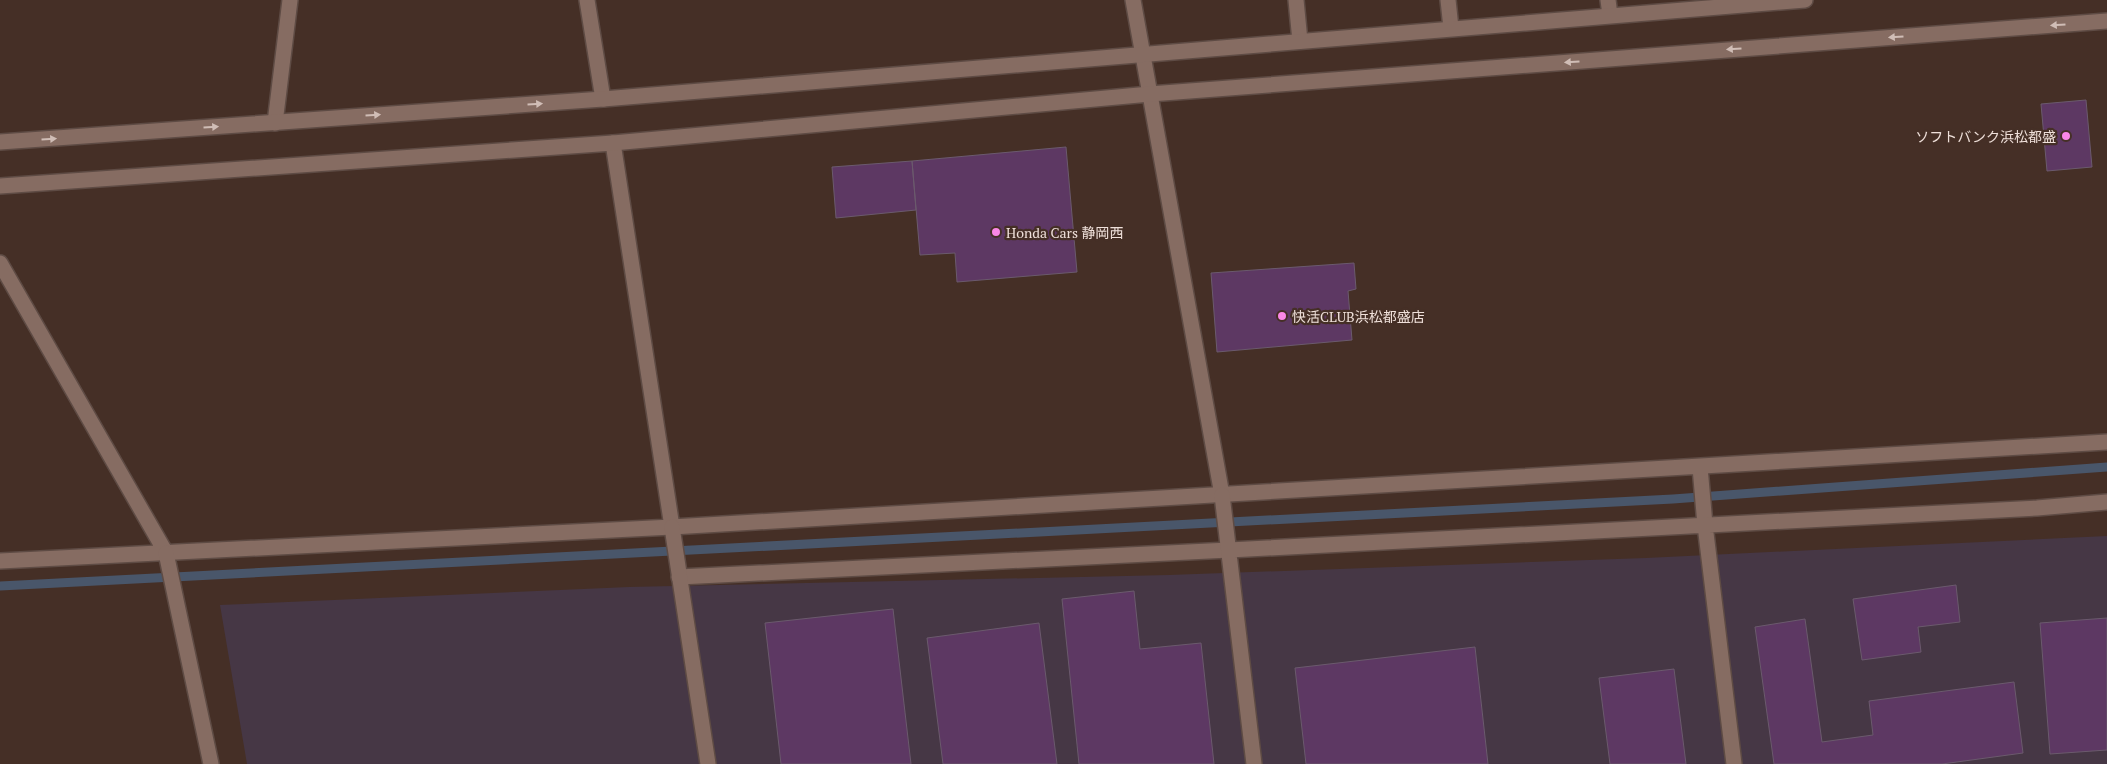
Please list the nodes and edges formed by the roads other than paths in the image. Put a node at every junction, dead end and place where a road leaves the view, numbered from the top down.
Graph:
1 (290, 0) edge
2 (587, 0) edge
3 (1133, 0) edge
4 (1296, 0) edge
5 (1448, 0) edge
6 (1608, 0) edge
7 (1805, 0) edge
8 (1767, 2) edge
9 (1610, 15) junction
10 (2107, 21) edge
11 (1451, 28) junction
12 (1300, 41) junction
13 (1143, 53) junction
14 (1150, 94) junction
15 (603, 99) junction
16 (275, 122) junction
17 (0, 142) edge
18 (613, 143) junction
19 (0, 186) edge
20 (0, 263) edge
21 (2107, 442) edge
22 (1700, 466) junction
23 (1222, 495) junction
24 (2107, 502) edge
25 (1704, 525) junction
26 (672, 527) junction
27 (1229, 550) junction
28 (166, 553) junction
29 (0, 560) edge
30 (679, 578) junction
31 (211, 764) edge
32 (708, 764) edge
33 (1254, 764) edge
34 (1734, 764) edge

1 - 16 street
2 - 15 street
3 - 13 street
4 - 12 street
5 - 11 street
6 - 9 street
7 - 8 street
8 - 9 street
9 - 11 street
10 -> 14 street
11 - 12 street
12 - 13 street
13 - 14 street
13 - 15 street
14 - 18 street
14 - 23 street
16 -> 15 street
17 -> 16 street
18 - 19 street
18 - 26 street
20 - 28 street
21 - 22 street
22 - 23 street
22 - 25 street
23 - 26 street
23 - 27 street
24 - 25 street
25 - 27 street
25 - 34 street
26 - 28 street
26 - 30 street
27 - 30 street
27 - 33 street
28 - 29 street
28 - 31 street
30 - 32 street

